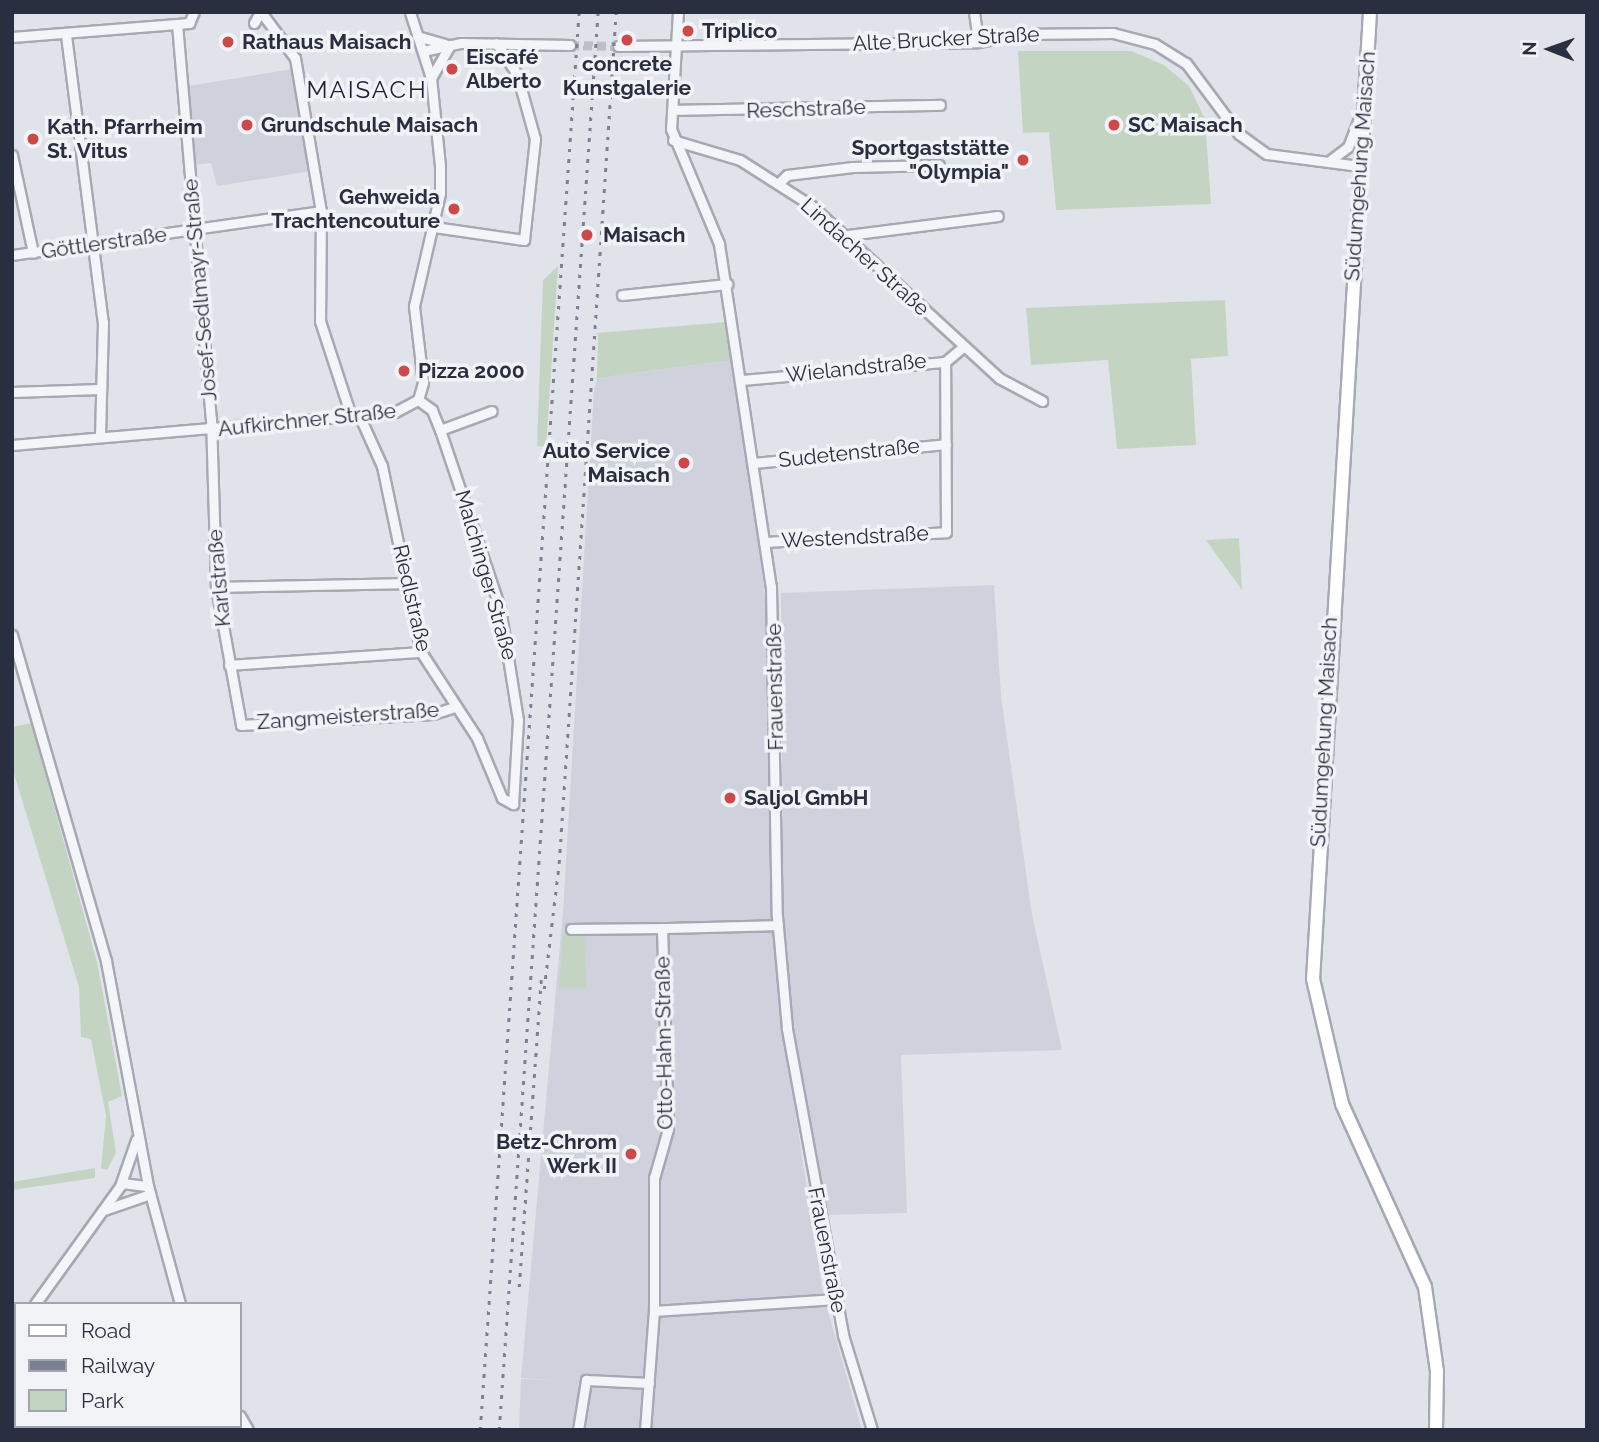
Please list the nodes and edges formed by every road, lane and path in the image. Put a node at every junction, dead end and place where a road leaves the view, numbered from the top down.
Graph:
1 (261, 12) edge
2 (410, 12) edge
3 (678, 12) edge
4 (974, 12) edge
5 (1370, 12) edge
6 (193, 16) edge
7 (254, 23) dead end
8 (177, 24) junction
9 (66, 35) junction
10 (417, 36) junction
11 (12, 37) edge
12 (978, 42) junction
13 (496, 43) junction
14 (450, 45) junction
15 (570, 45) tunnel mouth
16 (618, 46) tunnel mouth
17 (676, 47) junction
18 (424, 54) junction
19 (443, 54) junction
20 (430, 78) junction
21 (940, 105) dead end
22 (1364, 105) junction
23 (672, 110) junction
24 (673, 140) junction
25 (12, 155) edge
26 (1326, 163) junction
27 (939, 165) dead end
28 (1359, 166) junction
29 (779, 183) junction
30 (321, 211) junction
31 (999, 216) dead end
32 (434, 227) junction
33 (194, 231) junction
34 (848, 235) junction
35 (95, 245) junction
36 (33, 253) junction
37 (12, 255) edge
38 (727, 284) junction
39 (622, 295) dead end
40 (964, 346) junction
41 (945, 362) junction
42 (742, 380) junction
43 (100, 389) junction
44 (12, 392) edge
45 (418, 400) junction
46 (1042, 401) dead end
47 (492, 411) dead end
48 (355, 415) junction
49 (440, 430) junction
50 (210, 431) junction
51 (100, 437) junction
52 (946, 444) junction
53 (12, 445) edge
54 (753, 463) junction
55 (764, 542) junction
56 (408, 583) junction
57 (216, 587) junction
58 (12, 635) edge
59 (421, 652) junction
60 (229, 665) junction
61 (455, 707) junction
62 (241, 724) joint
63 (513, 804) joint
64 (778, 925) junction
65 (662, 928) junction
66 (571, 929) dead end
67 (137, 1131) junction
68 (122, 1183) junction
69 (149, 1190) junction
70 (103, 1211) junction
71 (836, 1299) junction
72 (36, 1302) edge
73 (179, 1302) edge
74 (654, 1311) junction
75 (649, 1383) junction
76 (578, 1430) edge
77 (645, 1430) edge
78 (873, 1430) edge
79 (1436, 1430) edge

1 - 7 street
1 - 30 street, Riedlstraße
2 - 10 street, Aufkirchner Straße
3 - 17 street, Frauenstraße
4 - 12 street
5 - 22 main road, Südumgehung Maisach
6 - 8 street
8 - 9 street
8 - 33 street, Josef-Sedlmayr-Straße
9 - 11 street
9 - 35 street
10 - 14 street
10 - 18 street, Aufkirchner Straße
12 - 17 street, Alte Brucker Straße
12 - 26 street, Alte Brucker Straße
13 - 14 street
13 - 15 street
13 - 32 street
14 - 18 street
14 - 19 street
16 - 17 street, Alte Brucker Straße
17 - 23 street, Frauenstraße
18 - 19 street
18 - 20 street, Aufkirchner Straße
19 - 20 street
20 - 32 street, Aufkirchner Straße
21 - 23 street, Reschstraße
22 - 26 street
22 - 28 main road, Südumgehung Maisach
23 - 24 street, Frauenstraße
24 - 29 street, Lindacher Straße
24 - 38 street, Frauenstraße
25 - 36 street
26 - 28 street, Alte Brucker Straße
27 - 29 street
28 - 79 main road, Südumgehung Maisach
29 - 34 street, Lindacher Straße
30 - 33 street, Göttlerstraße
30 - 48 street, Riedlstraße
31 - 34 street
32 - 45 street, Aufkirchner Straße
33 - 35 street, Göttlerstraße
33 - 50 street, Josef-Sedlmayr-Straße
34 - 40 street, Lindacher Straße
35 - 36 street, Göttlerstraße
35 - 43 street
36 - 37 street, Göttlerstraße
38 - 39 street
38 - 42 street, Frauenstraße
40 - 41 street, Wielandstraße
40 - 46 street, Lindacher Straße
41 - 42 street, Wielandstraße
41 - 52 street
42 - 54 street, Frauenstraße
43 - 44 street
43 - 51 street
45 - 48 street, Aufkirchner Straße
45 - 49 street, Malchinger Straße
47 - 49 street
48 - 50 street, Aufkirchner Straße
48 - 56 street, Riedlstraße
49 - 63 street, Malchinger Straße
50 - 51 street, Aufkirchner Straße
50 - 57 street, Karlstraße
51 - 53 street, Aufkirchner Straße
52 - 54 street, Sudetenstraße
52 - 55 street, Westendstraße
54 - 55 street, Frauenstraße
55 - 64 street, Frauenstraße
56 - 57 street
56 - 59 street, Riedlstraße
57 - 60 street, Karlstraße
58 - 67 street
59 - 60 street
59 - 61 street, Riedlstraße
60 - 62 street, Karlstraße
61 - 62 street, Zangmeisterstraße
61 - 63 street, Riedlstraße
64 - 65 street, Otto-Hahn-Straße
64 - 71 street, Frauenstraße
65 - 66 street, Otto-Hahn-Straße
65 - 74 street, Otto-Hahn-Straße
67 - 68 street
67 - 69 street
68 - 69 street
68 - 70 street
69 - 70 street
69 - 73 street
70 - 72 street
71 - 74 street
71 - 78 street, Frauenstraße
74 - 75 street, Otto-Hahn-Straße
75 - 76 street
75 - 77 street, Otto-Hahn-Straße

